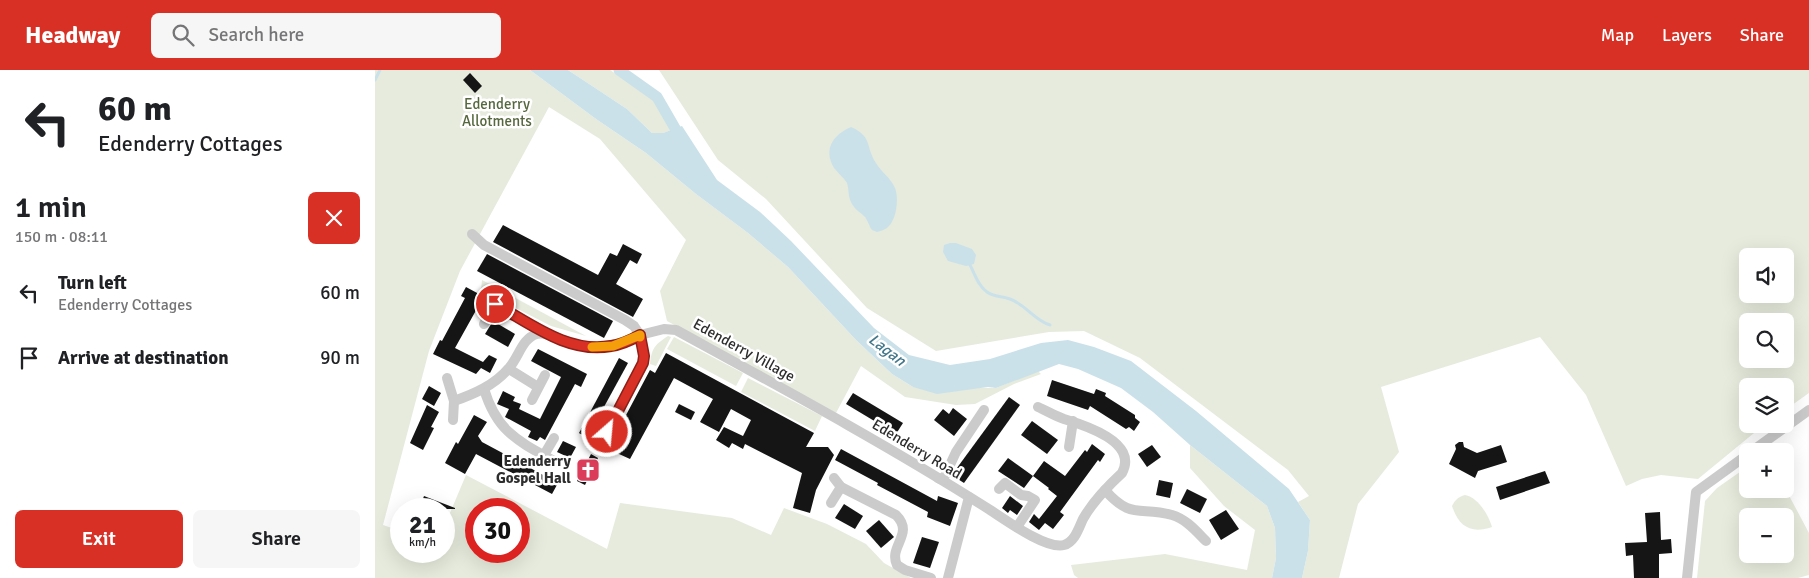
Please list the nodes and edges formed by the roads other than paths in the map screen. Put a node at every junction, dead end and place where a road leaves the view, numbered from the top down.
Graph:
1 (471, 234) dead end
2 (484, 324) dead end
3 (544, 333) junction
4 (640, 335) junction
5 (509, 369) junction
6 (545, 374) dead end
7 (447, 378) dead end
8 (538, 387) junction
9 (483, 389) junction
10 (532, 400) dead end
11 (454, 401) junction
12 (1039, 407) dead end
13 (984, 410) dead end
14 (1809, 410) edge
15 (829, 414) joint
16 (453, 420) dead end
17 (1073, 421) junction
18 (554, 438) dead end
19 (1763, 443) edge
20 (1069, 446) dead end
21 (599, 448) dead end
22 (544, 455) junction
23 (1739, 461) edge
24 (556, 462) dead end
25 (938, 478) junction
26 (999, 489) dead end
27 (1105, 490) junction
28 (969, 497) junction
29 (831, 503) dead end
30 (1017, 527) junction
31 (1206, 540) dead end
32 (931, 578) edge
33 (948, 578) edge
34 (1687, 578) edge

1 - 4 street
2 - 3 street, Edenderry Village
3 - 4 street, Edenderry Village
3 - 5 street
4 - 15 street, Edenderry Village
4 - 21 street
5 - 8 street
5 - 9 street
6 - 8 street
7 - 11 street
8 - 10 street
9 - 11 street
9 - 22 street
11 - 16 street
12 - 17 street
13 - 25 street
14 - 19 street
15 - 25 street, Edenderry Road
17 - 20 street
17 - 27 street
18 - 22 street
22 - 24 street
23 - 34 street
25 - 28 street, Edenderry Road
26 - 30 street
27 - 30 street
27 - 31 street
28 - 30 street
28 - 33 street, Edenderry Road
29 - 32 street

